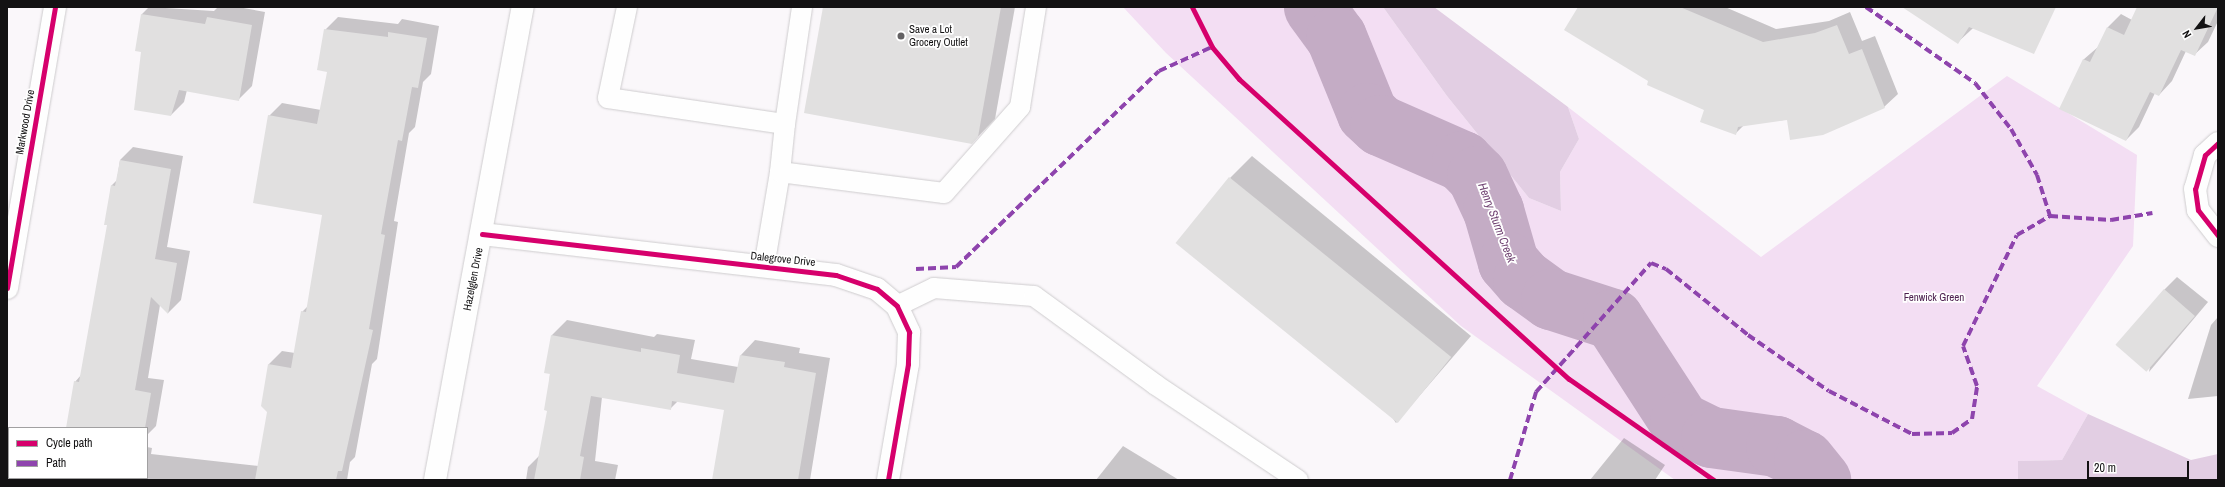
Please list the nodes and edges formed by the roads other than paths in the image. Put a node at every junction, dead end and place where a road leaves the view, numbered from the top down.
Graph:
1 (55, 7) edge
2 (523, 7) edge
3 (627, 7) edge
4 (802, 7) edge
5 (1036, 7) edge
6 (785, 124) junction
7 (2218, 143) edge
8 (780, 172) junction
9 (482, 234) junction
10 (2218, 236) edge
11 (764, 267) junction
12 (7, 288) edge
13 (897, 306) junction
14 (435, 480) edge
15 (888, 480) edge
16 (1298, 480) edge

1 - 12 street, Markwood Drive
2 - 9 street, Hazelglen Drive
3 - 6 lane
4 - 6 lane
5 - 8 lane
6 - 8 lane
7 - 10 street
8 - 11 lane
9 - 11 street, Dalegrove Drive
9 - 14 street, Hazelglen Drive
11 - 13 street, Dalegrove Drive
13 - 15 street, Dalegrove Drive
13 - 16 lane

